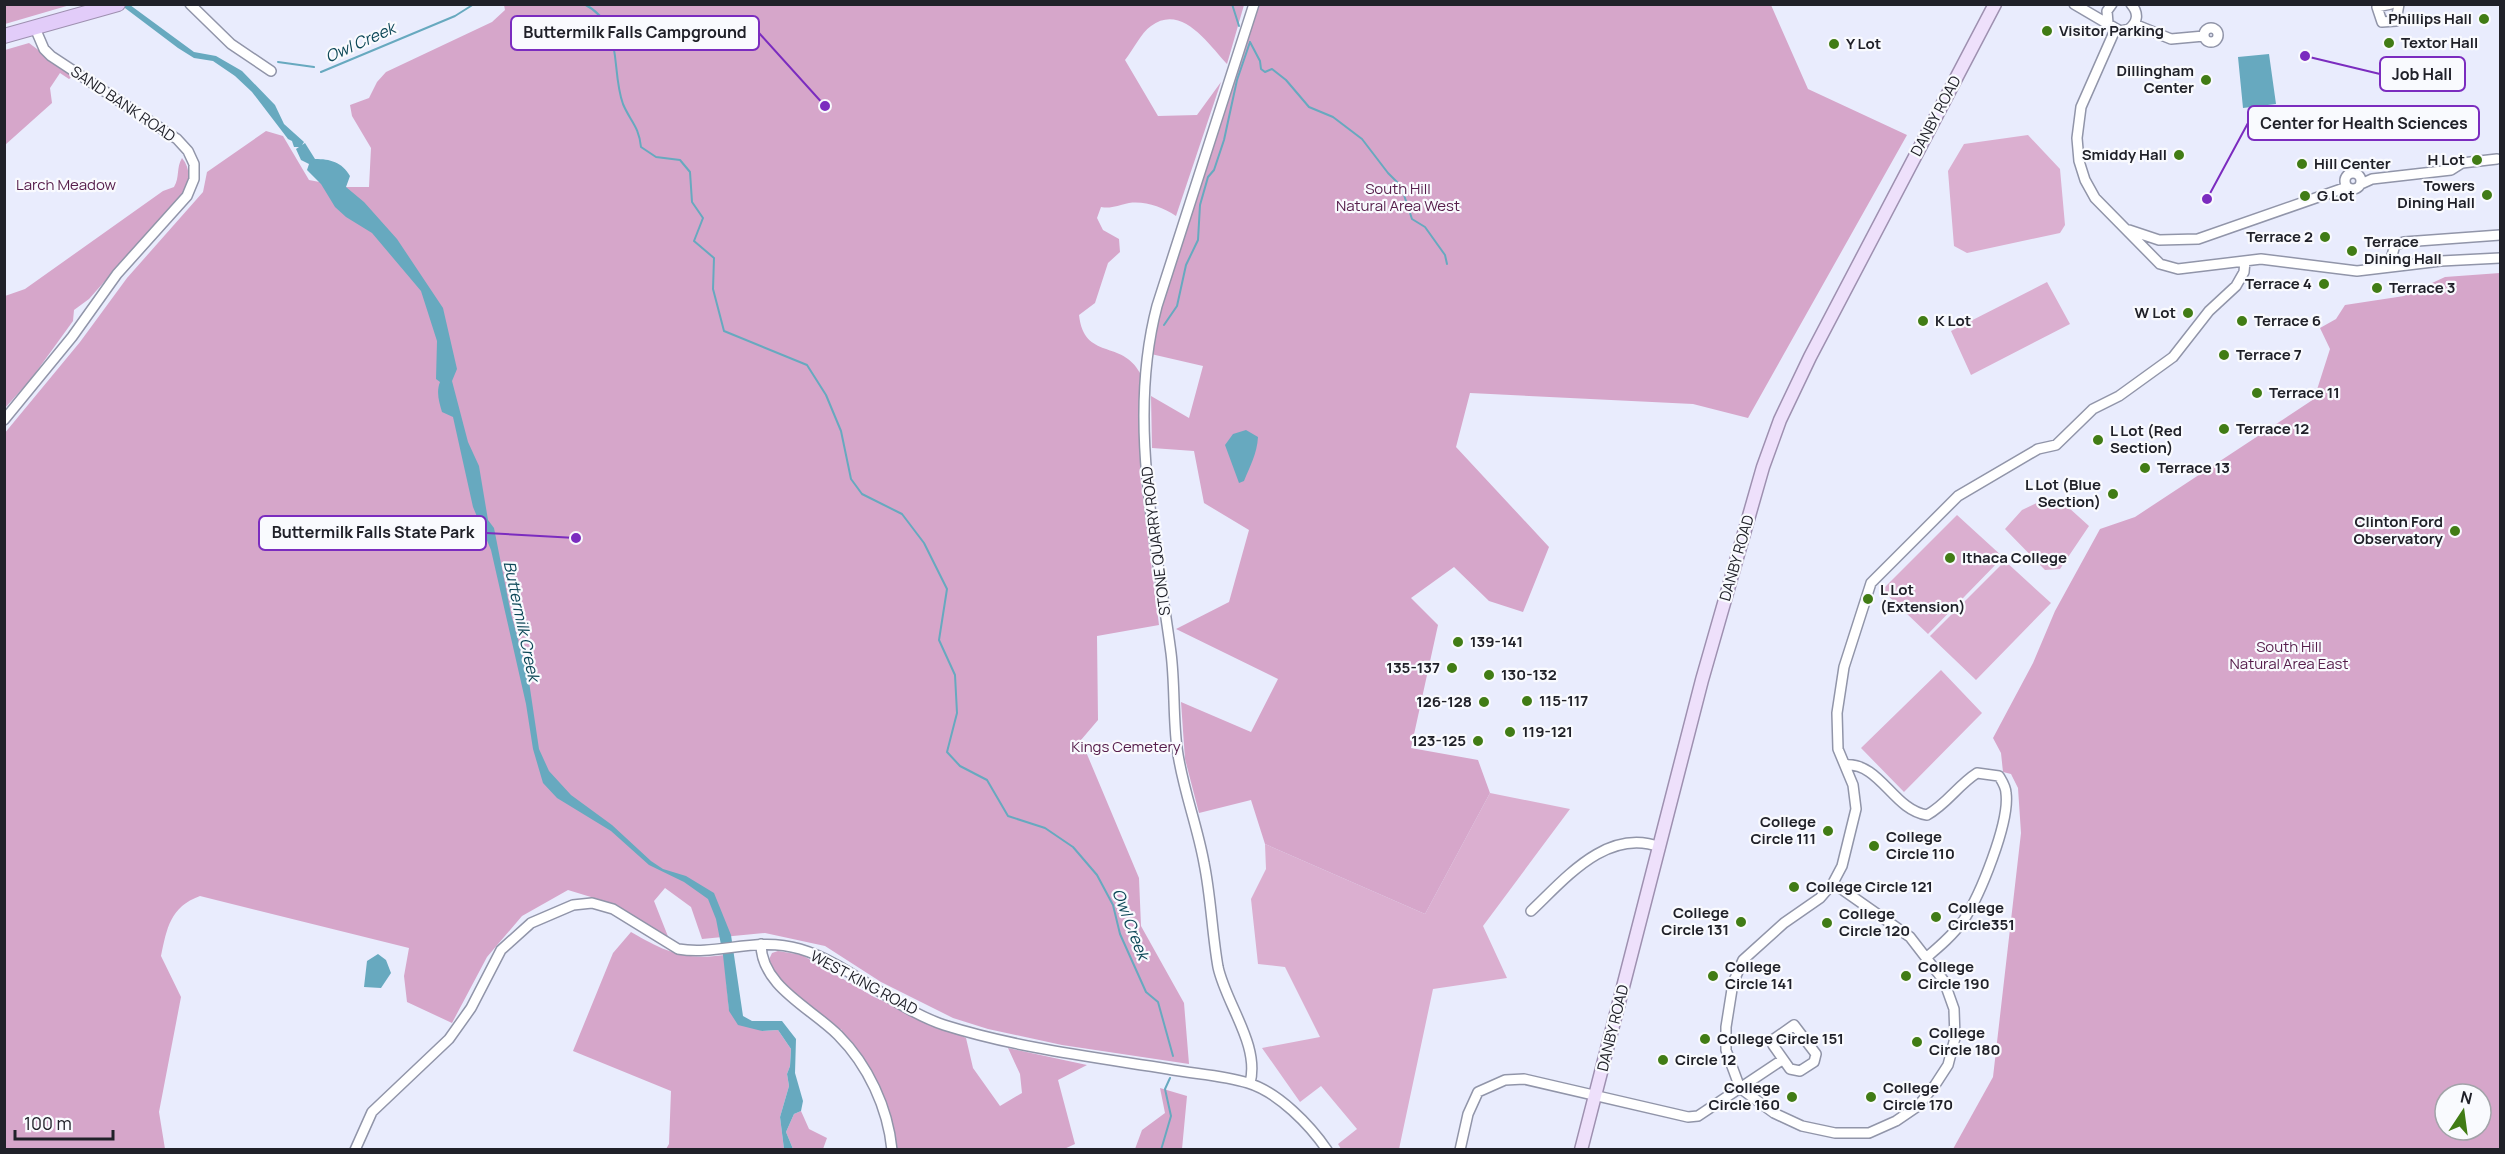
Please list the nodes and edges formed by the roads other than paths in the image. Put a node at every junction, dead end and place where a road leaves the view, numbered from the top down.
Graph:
1 (190, 4) edge
2 (1254, 4) edge
3 (1995, 4) edge
4 (2074, 4) edge
5 (2112, 4) edge
6 (2391, 4) edge
7 (2399, 4) edge
8 (113, 6) edge
9 (2134, 6) edge
10 (2134, 24) junction
11 (2112, 27) junction
12 (35, 28) junction
13 (4, 36) edge
14 (2204, 36) dead end
15 (271, 71) dead end
16 (2498, 159) dead end
17 (2361, 184) junction
18 (2347, 187) junction
19 (2129, 230) junction
20 (2500, 235) edge
21 (2500, 258) edge
22 (2245, 261) junction
23 (2389, 266) junction
24 (4, 420) edge
25 (1845, 765) junction
26 (1660, 847) junction
27 (1833, 883) junction
28 (1531, 911) dead end
29 (761, 944) junction
30 (1927, 957) junction
31 (1782, 1060) junction
32 (1250, 1083) junction
33 (1740, 1088) junction
34 (1596, 1095) junction
35 (355, 1149) edge
36 (892, 1149) edge
37 (1327, 1149) edge
38 (1460, 1149) edge
39 (1581, 1149) edge

1 - 15 street
2 - 32 street, STONE QUARRY ROAD
3 - 26 main road, DANBY ROAD
4 - 11 street
5 - 11 street
6 - 7 street
8 - 12 highway
9 - 10 street
10 - 11 street
10 - 14 street
11 - 19 street
12 - 13 highway
12 - 24 street, SAND BANK ROAD
16 - 17 street
17 - 18 street
17 - 18 street
18 - 19 street
19 - 22 street
20 - 23 street
21 - 23 street
22 - 23 street
22 - 25 street
25 - 27 street
25 - 30 street
26 - 28 street
26 - 34 main road, DANBY ROAD
27 - 30 street
27 - 33 street
29 - 32 street, WEST KING ROAD
29 - 35 street, WEST KING ROAD
29 - 36 street
30 - 33 street
31 - 31 street
31 - 33 street
32 - 37 street, WEST KING ROAD
33 - 34 street
34 - 38 street
34 - 39 main road, DANBY ROAD

